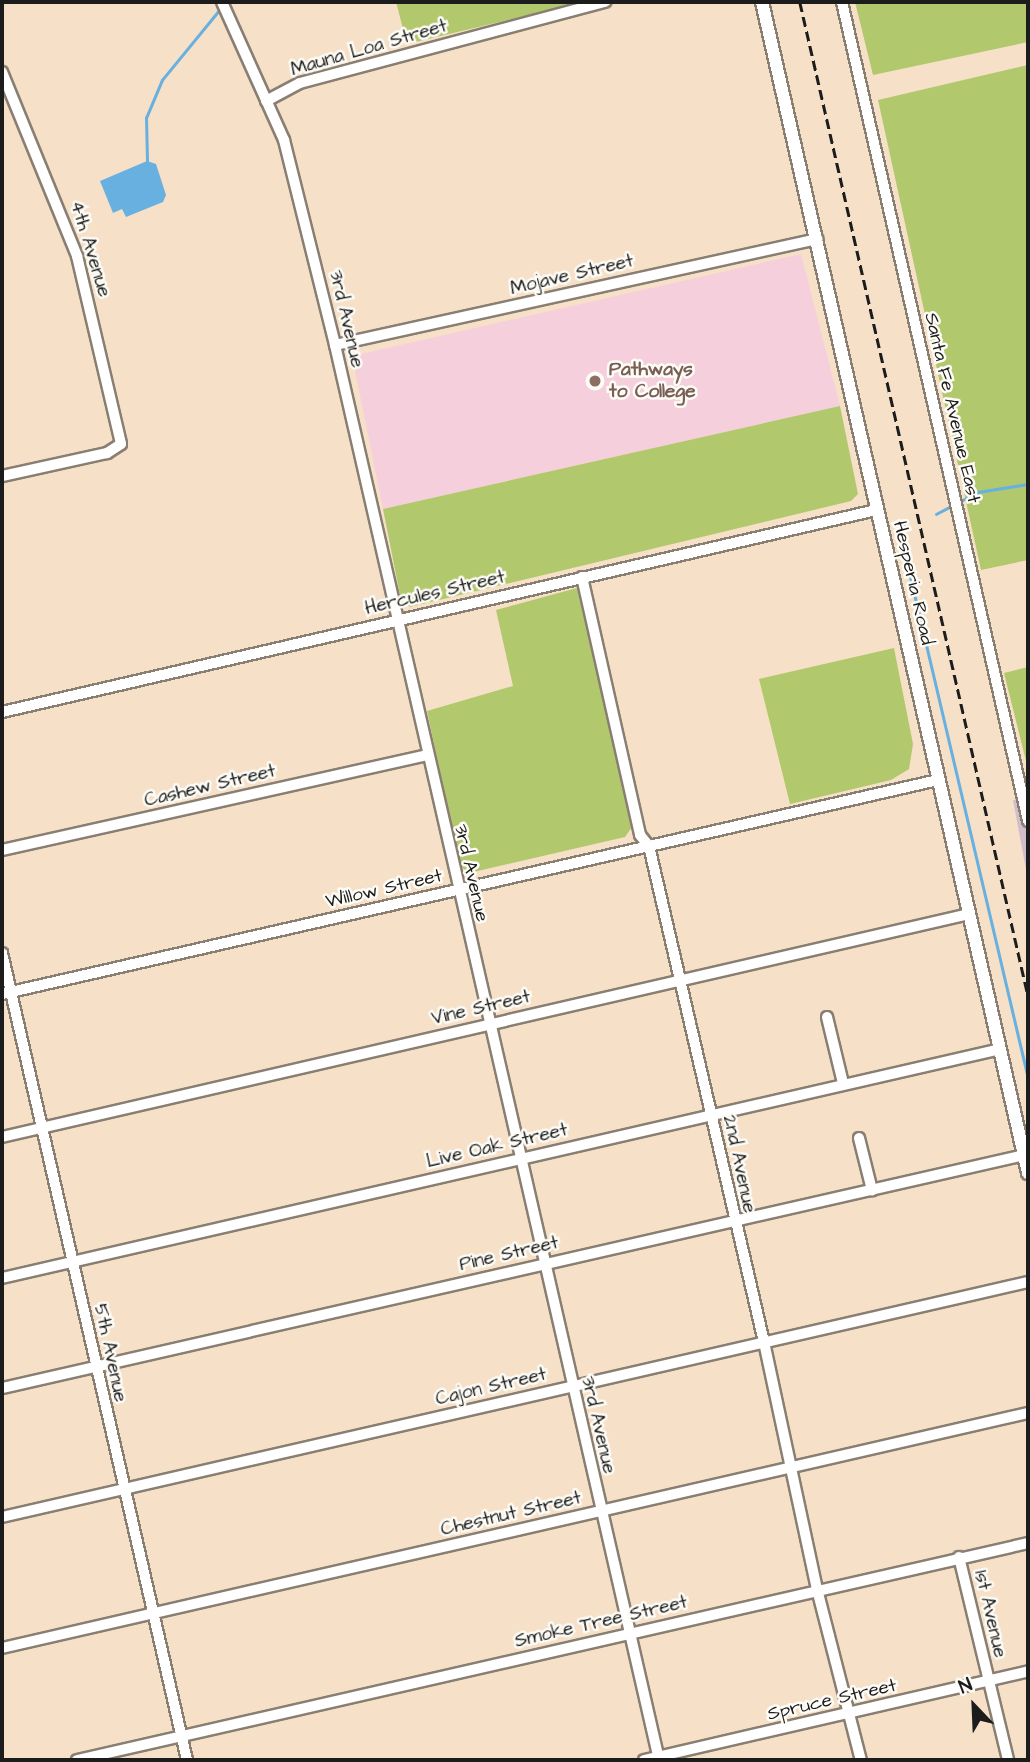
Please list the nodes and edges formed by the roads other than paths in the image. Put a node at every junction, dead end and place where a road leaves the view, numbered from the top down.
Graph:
1 (222, 2) edge
2 (605, 2) edge
3 (762, 2) edge
4 (842, 2) edge
5 (2, 72) edge
6 (266, 100) junction
7 (817, 239) junction
8 (335, 345) junction
9 (2, 476) edge
10 (876, 510) junction
11 (582, 577) junction
12 (395, 620) junction
13 (2, 712) edge
14 (426, 755) junction
15 (938, 780) junction
16 (1028, 821) edge
17 (649, 846) junction
18 (2, 850) edge
19 (457, 890) junction
20 (969, 915) junction
21 (2, 953) edge
22 (680, 981) junction
23 (6, 993) edge
24 (827, 1017) dead end
25 (488, 1025) junction
26 (1000, 1049) junction
27 (842, 1083) junction
28 (710, 1114) junction
29 (41, 1128) junction
30 (2, 1137) edge
31 (859, 1138) dead end
32 (1024, 1155) junction
33 (519, 1159) junction
34 (1028, 1173) edge
35 (872, 1190) junction
36 (734, 1221) junction
37 (73, 1261) junction
38 (544, 1264) junction
39 (2, 1278) edge
40 (1028, 1282) edge
41 (764, 1342) junction
42 (95, 1367) junction
43 (571, 1387) junction
44 (2, 1388) edge
45 (1028, 1413) edge
46 (791, 1467) junction
47 (122, 1490) junction
48 (600, 1511) junction
49 (2, 1517) edge
50 (1028, 1543) edge
51 (959, 1557) junction
52 (818, 1593) junction
53 (153, 1613) junction
54 (630, 1633) junction
55 (2, 1648) edge
56 (1028, 1671) edge
57 (988, 1681) junction
58 (851, 1714) junction
59 (181, 1736) junction
60 (659, 1759) edge
61 (77, 1760) edge
62 (187, 1760) edge
63 (644, 1760) edge
64 (861, 1760) edge
65 (1008, 1760) edge

1 - 6 street, 3rd Avenue
2 - 6 street, Mauna Loa Street
3 - 7 main road, Hesperia Road
4 - 16 street, Santa Fe Avenue East
5 - 9 street, 4th Avenue
6 - 8 street, 3rd Avenue
7 - 8 street, Mojave Street
7 - 10 main road, Hesperia Road
8 - 12 street, 3rd Avenue
10 - 11 street, Hercules Street
10 - 15 main road, Hesperia Road
11 - 12 street, Hercules Street
11 - 17 street, 2nd Avenue
12 - 13 street, Hercules Street
12 - 14 street, 3rd Avenue
14 - 18 street, Cashew Street
14 - 19 street, 3rd Avenue
15 - 17 street, Willow Street
15 - 20 main road, Hesperia Road
17 - 19 street, Willow Street
17 - 22 street, 2nd Avenue
19 - 23 street, Willow Street
19 - 25 street, 3rd Avenue
20 - 22 street, Vine Street
20 - 26 main road, Hesperia Road
21 - 23 street, 5th Avenue
22 - 25 street, Vine Street
22 - 28 street, 2nd Avenue
23 - 29 street, 5th Avenue
24 - 27 street
25 - 29 street, Vine Street
25 - 33 street, 3rd Avenue
26 - 27 street, Live Oak Street
26 - 32 main road, Hesperia Road
27 - 28 street, Live Oak Street
28 - 33 street, Live Oak Street
28 - 36 street, 2nd Avenue
29 - 30 street, Vine Street
29 - 37 street, 5th Avenue
31 - 35 street
32 - 34 main road, Hesperia Road
32 - 35 street, Pine Street
33 - 37 street, Live Oak Street
33 - 38 street, 3rd Avenue
35 - 36 street, Pine Street
36 - 38 street, Pine Street
36 - 41 street, 2nd Avenue
37 - 39 street, Live Oak Street
37 - 42 street, 5th Avenue
38 - 42 street, Pine Street
38 - 43 street, 3rd Avenue
40 - 41 street, Cajon Street
41 - 43 street, Cajon Street
41 - 46 street, 2nd Avenue
42 - 44 street, Pine Street
42 - 47 street, 5th Avenue
43 - 47 street, Cajon Street
43 - 48 street, 3rd Avenue
45 - 46 street, Chestnut Street
46 - 48 street, Chestnut Street
46 - 52 street, 2nd Avenue
47 - 49 street, Cajon Street
47 - 53 street, 5th Avenue
48 - 53 street, Chestnut Street
48 - 54 street, 3rd Avenue
50 - 51 street, Smoke Tree Street
51 - 52 street, Smoke Tree Street
51 - 57 street, 1st Avenue
52 - 54 street, Smoke Tree Street
52 - 58 street, 2nd Avenue
53 - 55 street, Chestnut Street
53 - 59 street, 5th Avenue
54 - 59 street, Smoke Tree Street
54 - 60 street, 3rd Avenue
56 - 57 street, Spruce Street
57 - 58 street, Spruce Street
57 - 65 street, 1st Avenue
58 - 60 street, Spruce Street
58 - 64 street, 2nd Avenue
59 - 61 street, Smoke Tree Street
59 - 62 street, 5th Avenue
60 - 63 street, Spruce Street

